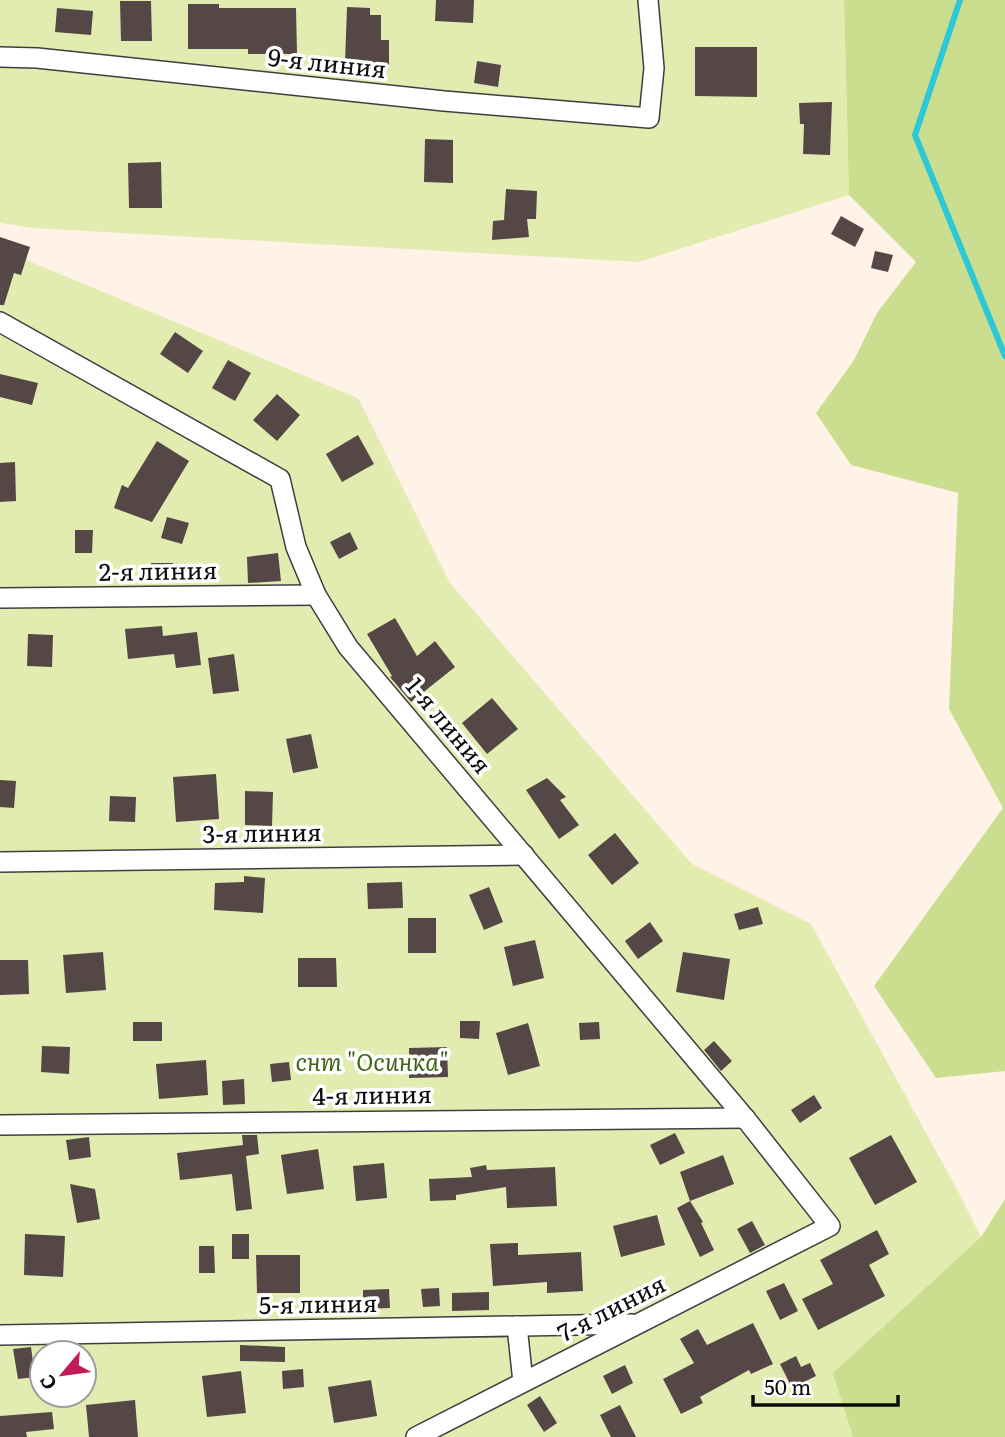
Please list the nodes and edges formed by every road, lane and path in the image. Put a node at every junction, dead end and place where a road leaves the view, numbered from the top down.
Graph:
1 (648, 0) edge
2 (0, 57) edge
3 (0, 322) edge
4 (316, 595) junction
5 (0, 598) edge
6 (524, 855) junction
7 (0, 862) edge
8 (745, 1118) junction
9 (0, 1125) edge
10 (830, 1226) joint
11 (637, 1324) junction
12 (517, 1326) junction
13 (0, 1335) edge
14 (523, 1382) junction
15 (416, 1437) edge

1 - 2 street, 9-я линия
3 - 4 street, 1-я линия
4 - 5 street, 2-я линия
4 - 6 street, 1-я линия
6 - 7 street, 3-я линия
6 - 8 street, 1-я линия
8 - 9 street, 4-я линия
8 - 10 street, 1-я линия
10 - 11 street, 7-я линия
11 - 12 street, 5-я линия
11 - 14 street, 7-я линия
12 - 13 street, 5-я линия
12 - 14 street
14 - 15 street, 7-я линия

